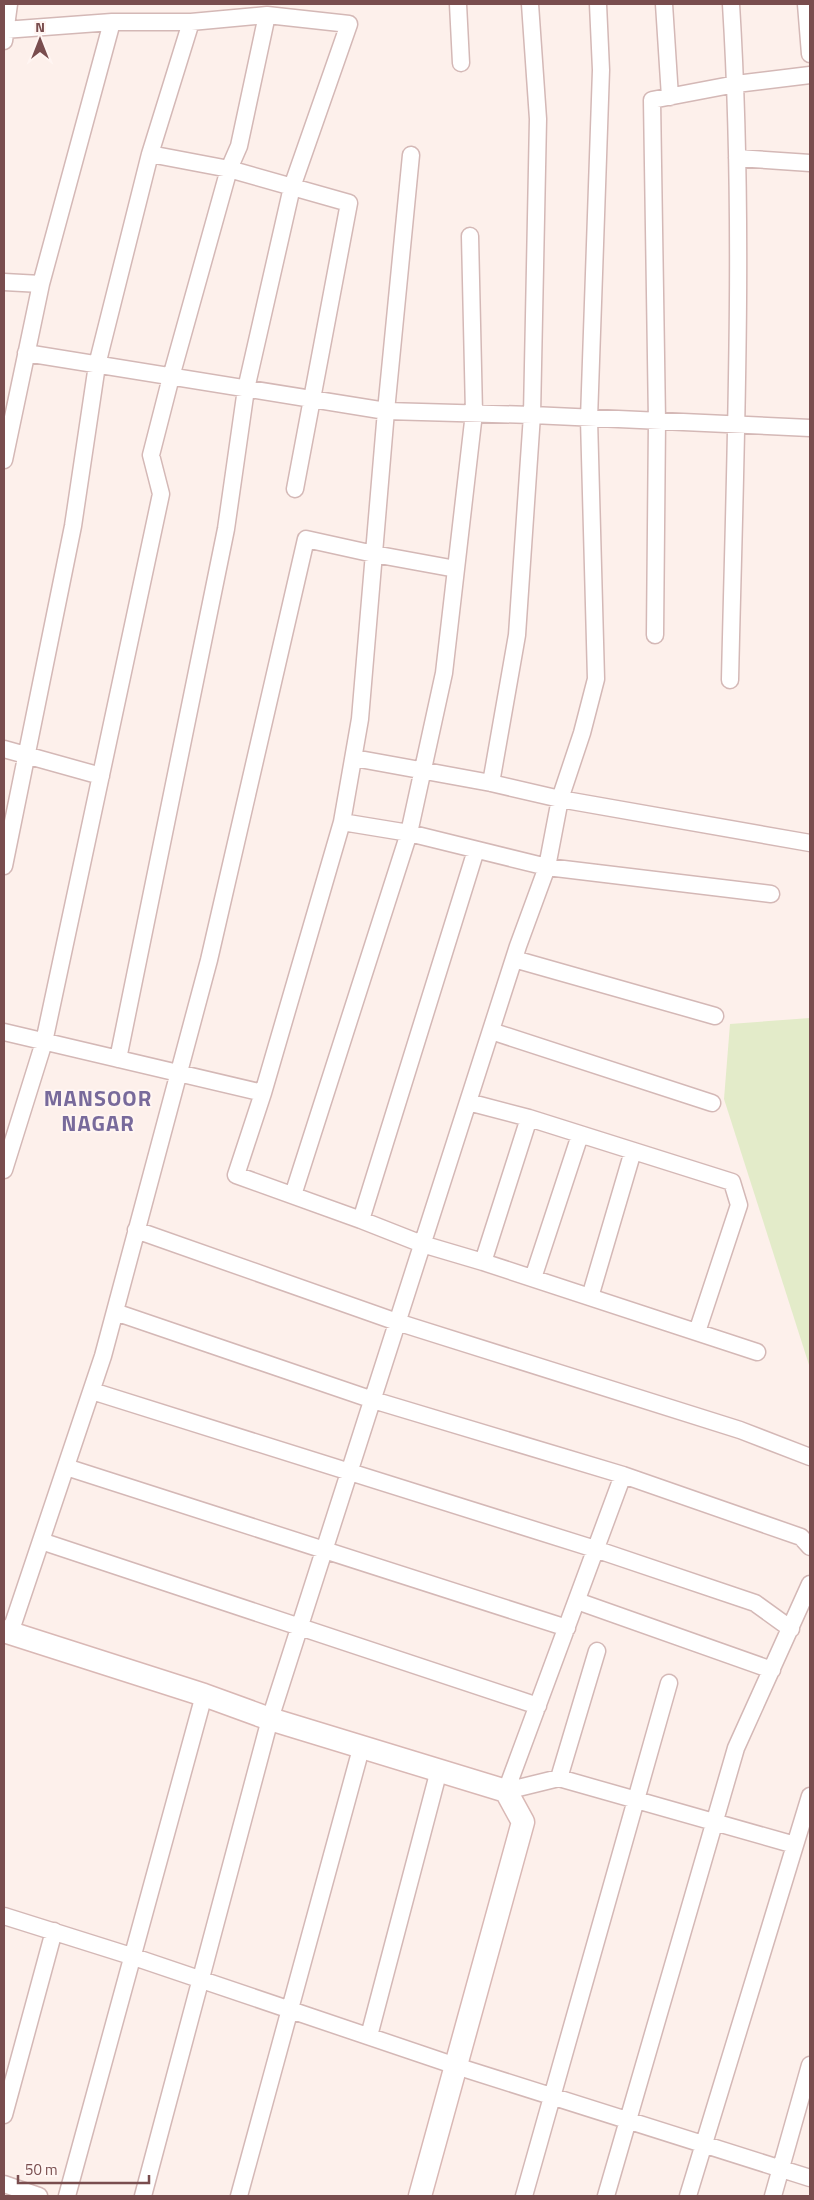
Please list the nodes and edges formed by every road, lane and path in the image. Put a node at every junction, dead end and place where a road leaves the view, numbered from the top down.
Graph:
1 (9, 4) edge
2 (458, 4) edge
3 (530, 4) edge
4 (598, 4) edge
5 (664, 4) edge
6 (731, 4) edge
7 (806, 4) edge
8 (267, 15) junction
9 (112, 22) junction
10 (191, 22) junction
11 (4, 34) edge
12 (810, 54) edge
13 (461, 63) dead end
14 (810, 75) edge
15 (736, 84) junction
16 (670, 97) junction
17 (150, 154) junction
18 (411, 155) dead end
19 (737, 158) junction
20 (810, 163) edge
21 (229, 169) junction
22 (292, 187) junction
23 (470, 236) dead end
24 (4, 282) edge
25 (41, 284) junction
26 (26, 353) junction
27 (97, 364) junction
28 (171, 377) junction
29 (246, 389) junction
30 (312, 399) junction
31 (386, 411) junction
32 (474, 414) junction
33 (532, 415) junction
34 (589, 419) junction
35 (657, 421) junction
36 (736, 423) junction
37 (810, 428) edge
38 (4, 460) edge
39 (295, 489) dead end
40 (374, 554) junction
41 (456, 569) junction
42 (655, 635) dead end
43 (730, 680) dead end
44 (4, 749) edge
45 (26, 756) junction
46 (354, 758) junction
47 (423, 771) junction
48 (101, 776) junction
49 (491, 783) junction
50 (560, 799) junction
51 (342, 822) junction
52 (409, 833) junction
53 (810, 843) edge
54 (476, 850) junction
55 (4, 866) edge
56 (547, 867) junction
57 (771, 894) dead end
58 (514, 959) junction
59 (715, 1016) dead end
60 (491, 1031) junction
61 (4, 1032) edge
62 (44, 1042) junction
63 (118, 1059) junction
64 (178, 1073) junction
65 (263, 1092) junction
66 (468, 1102) junction
67 (712, 1103) dead end
68 (528, 1118) junction
69 (580, 1134) junction
70 (634, 1151) junction
71 (4, 1170) edge
72 (293, 1195) junction
73 (361, 1220) junction
74 (136, 1230) junction
75 (422, 1244) junction
76 (483, 1262) junction
77 (533, 1278) junction
78 (590, 1297) junction
79 (115, 1312) junction
80 (397, 1322) junction
81 (697, 1332) junction
82 (757, 1352) dead end
83 (92, 1391) junction
84 (373, 1400) junction
85 (810, 1457) edge
86 (66, 1467) junction
87 (350, 1472) junction
88 (623, 1475) junction
89 (41, 1541) junction
90 (810, 1547) edge
91 (596, 1549) junction
92 (324, 1550) junction
93 (810, 1584) edge
94 (577, 1600) junction
95 (300, 1627) junction
96 (566, 1628) junction
97 (791, 1629) junction
98 (7, 1632) edge
99 (597, 1651) dead end
100 (772, 1670) junction
101 (669, 1683) dead end
102 (204, 1695) junction
103 (538, 1706) junction
104 (270, 1719) junction
105 (362, 1745) junction
106 (439, 1770) junction
107 (559, 1778) junction
108 (506, 1791) junction
109 (810, 1796) edge
110 (636, 1800) junction
111 (714, 1823) junction
112 (795, 1845) junction
113 (4, 1916) edge
114 (54, 1931) junction
115 (131, 1956) junction
116 (201, 1980) junction
117 (290, 2009) junction
118 (369, 2036) junction
119 (810, 2065) edge
120 (456, 2066) junction
121 (552, 2096) junction
122 (4, 2115) edge
123 (627, 2120) junction
124 (703, 2144) junction
125 (780, 2168) junction
126 (810, 2178) edge
127 (4, 2184) edge
128 (39, 2196) edge
129 (67, 2196) edge
130 (143, 2196) edge
131 (239, 2196) edge
132 (420, 2196) edge
133 (524, 2196) edge
134 (606, 2196) edge
135 (688, 2196) edge
136 (773, 2196) edge

1 - 11 street
2 - 13 street
3 - 33 street
4 - 34 street
5 - 16 street
6 - 15 street
7 - 12 street
8 - 10 street
8 - 21 street
8 - 22 street
9 - 10 street
9 - 11 street
9 - 25 street
10 - 17 street
14 - 15 street
15 - 16 street
15 - 19 street
16 - 35 street
17 - 21 street
17 - 27 street
18 - 31 street
19 - 20 street
19 - 36 street
21 - 22 street
21 - 28 street
22 - 29 street
22 - 30 street
23 - 32 street
24 - 25 street
25 - 26 street
26 - 27 street
26 - 38 street
27 - 28 street
27 - 45 street
28 - 29 street
28 - 48 street
29 - 30 street
29 - 63 street
30 - 31 street
30 - 39 street
31 - 32 street
31 - 40 street
32 - 33 street
32 - 41 street
33 - 34 street
33 - 49 street
34 - 35 street
34 - 50 street
35 - 36 street
35 - 42 street
36 - 37 street
36 - 43 street
40 - 41 street
40 - 46 street
40 - 64 street
41 - 47 street
44 - 45 street
45 - 48 street
45 - 55 street
46 - 47 street
46 - 51 street
47 - 49 street
47 - 52 street
48 - 62 street
49 - 50 street
50 - 53 street
50 - 56 street
51 - 52 street
51 - 65 street
52 - 54 street
52 - 72 street
54 - 56 street
54 - 73 street
56 - 57 street
56 - 58 street
58 - 59 street
58 - 60 street
60 - 66 street
60 - 67 street
61 - 62 street
62 - 63 street
62 - 71 street
63 - 64 street
64 - 65 street
64 - 74 street
65 - 72 street
66 - 68 street
66 - 75 street
68 - 69 street
68 - 76 street
69 - 70 street
69 - 77 street
70 - 78 street
70 - 81 street
72 - 73 street
73 - 75 street
74 - 79 street
74 - 80 street
75 - 76 street
75 - 80 street
76 - 77 street
77 - 78 street
78 - 81 street
79 - 83 street
79 - 84 street
80 - 84 street
80 - 85 street
81 - 82 street
83 - 86 street
83 - 87 street
84 - 87 street
84 - 88 street
86 - 89 street
86 - 92 street
87 - 91 street
87 - 92 street
88 - 90 street
88 - 91 street
89 - 95 street
89 - 98 street
91 - 94 street
91 - 97 street
92 - 95 street
92 - 96 street
93 - 97 street
94 - 96 street
94 - 100 street
95 - 103 street
95 - 104 street
96 - 103 street
97 - 100 street
98 - 102 street
99 - 107 street
100 - 111 street
101 - 110 street
102 - 104 street
102 - 115 street
103 - 108 street
104 - 105 street
104 - 116 street
105 - 106 street
105 - 117 street
106 - 108 street
106 - 118 street
107 - 108 street
107 - 110 street
108 - 120 street
109 - 112 street
110 - 111 street
110 - 121 street
111 - 112 street
111 - 123 street
112 - 124 street
113 - 114 street
114 - 115 street
114 - 122 street
115 - 116 street
115 - 129 street
116 - 117 street
116 - 130 street
117 - 118 street
117 - 131 street
118 - 120 street
119 - 125 street
120 - 121 street
120 - 132 street
121 - 123 street
121 - 133 street
123 - 124 street
123 - 134 street
124 - 125 street
124 - 135 street
125 - 126 street
125 - 136 street
127 - 128 street

